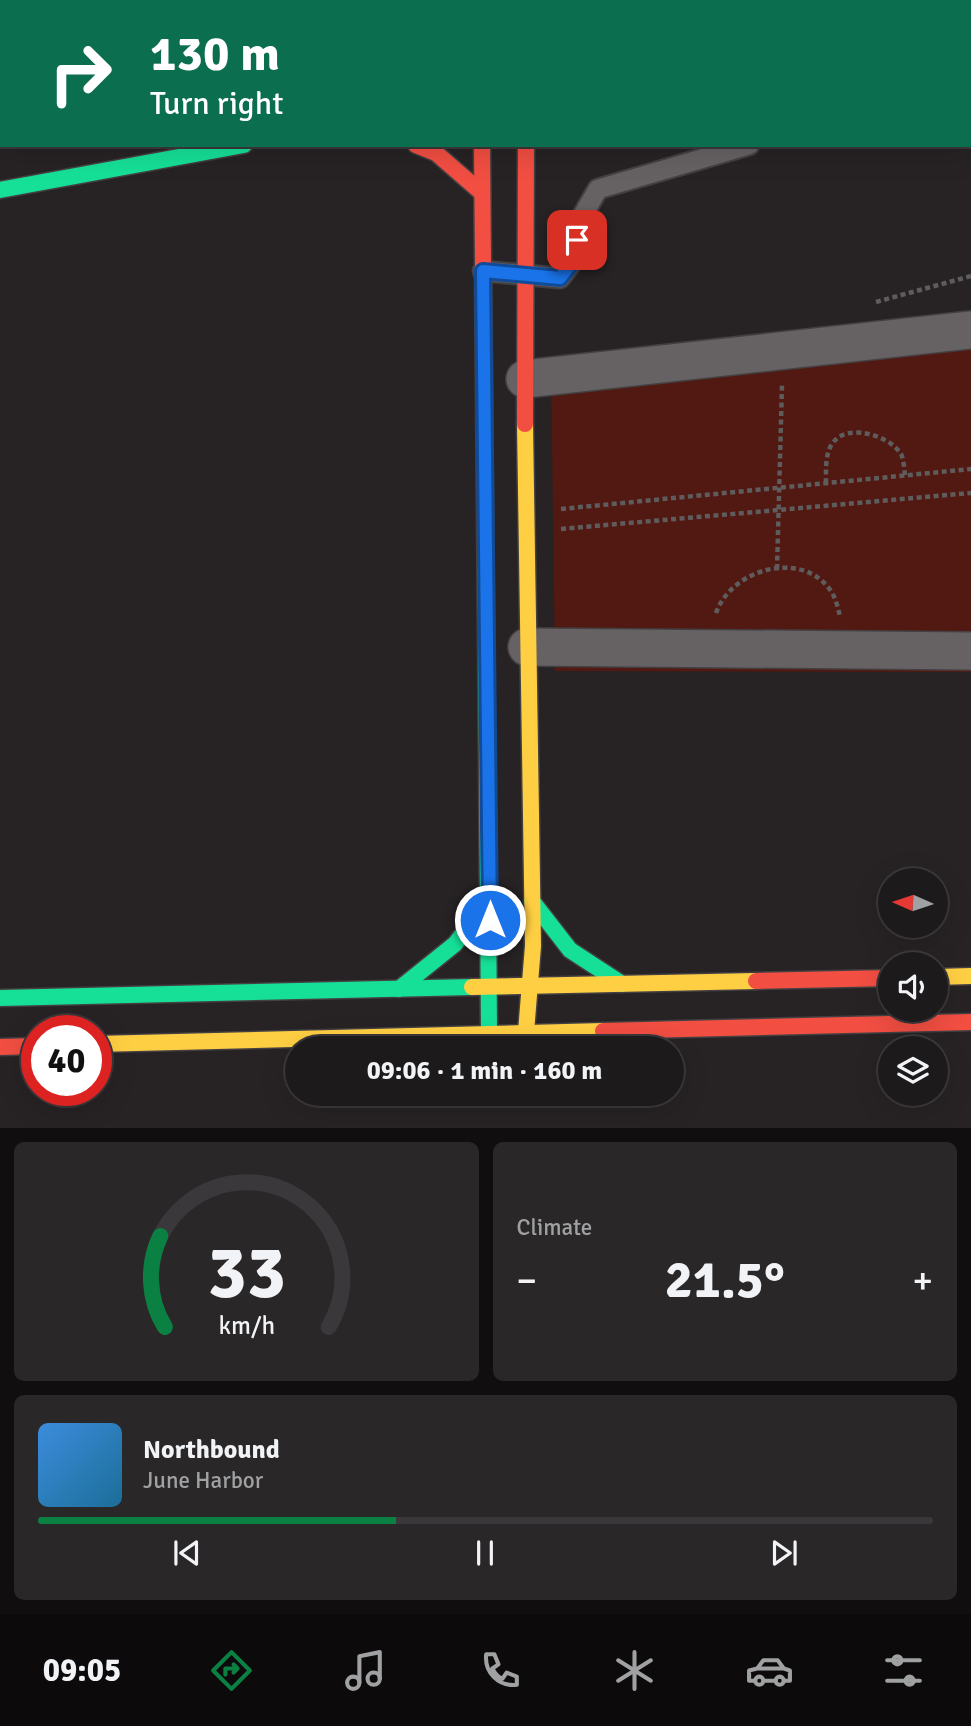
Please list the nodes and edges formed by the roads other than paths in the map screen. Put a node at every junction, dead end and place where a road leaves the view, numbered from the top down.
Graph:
1 (233, 147) edge
2 (421, 147) edge
3 (482, 147) edge
4 (526, 147) edge
5 (742, 147) edge
6 (542, 170) dead end
7 (0, 190) edge
8 (482, 193) junction
9 (524, 206) junction
10 (483, 271) junction
11 (524, 275) junction
12 (971, 330) edge
13 (525, 379) junction
14 (527, 647) junction
15 (971, 651) edge
16 (490, 898) junction
17 (532, 901) junction
18 (971, 976) edge
19 (948, 977) edge
20 (878, 978) edge
21 (622, 984) junction
22 (530, 986) junction
23 (489, 987) junction
24 (399, 989) junction
25 (0, 998) edge
26 (971, 1021) edge
27 (489, 1032) junction
28 (526, 1032) junction
29 (112, 1044) edge
30 (21, 1046) edge
31 (0, 1047) edge

1 - 7 street
2 - 8 street
3 - 8 street
4 - 9 street
5 - 11 lane
6 - 9 street
8 - 10 street
9 - 11 street
10 - 11 lane
10 - 16 street
11 - 13 street
12 - 13 street
13 - 14 street
14 - 15 street
14 - 17 street
16 - 23 street
16 - 24 street
17 - 21 street
17 - 22 street
18 - 19 street
20 - 21 street
21 - 22 street
22 - 23 street
22 - 28 street
23 - 24 street
23 - 27 street
24 - 25 street
26 - 28 street
27 - 28 street
27 - 29 street
30 - 31 street

